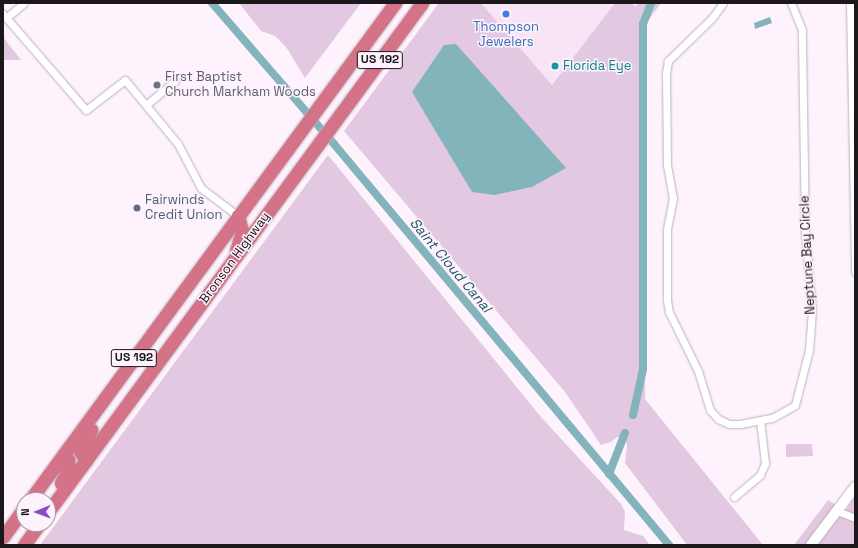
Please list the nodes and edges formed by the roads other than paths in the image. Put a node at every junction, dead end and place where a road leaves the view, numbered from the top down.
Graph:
1 (24, 3) edge
2 (395, 3) edge
3 (422, 3) edge
4 (723, 3) edge
5 (791, 3) edge
6 (850, 3) edge
7 (5, 16) edge
8 (175, 81) dead end
9 (146, 106) junction
10 (238, 216) junction
11 (233, 261) junction
12 (855, 272) edge
13 (125, 371) junction
14 (760, 420) junction
15 (63, 455) junction
16 (86, 461) junction
17 (855, 487) edge
18 (36, 492) edge
19 (55, 492) edge
20 (734, 497) dead end
21 (56, 501) edge
22 (837, 511) junction
23 (855, 518) edge
24 (16, 519) edge
25 (26, 532) edge
26 (33, 532) edge
27 (3, 537) edge
28 (24, 545) edge
29 (811, 545) edge

1 - 7 street
2 - 10 highway, Bronson Highway / US 192
3 - 11 highway, Bronson Highway / US 192
4 - 14 street, Neptune Bay Circle
5 - 14 street, Neptune Bay Circle
6 - 12 street
7 - 9 street
8 - 9 street
9 - 10 street
10 - 11 highway
10 - 13 highway, Bronson Highway / US 192
11 - 16 highway, Bronson Highway / US 192
13 - 15 highway, Bronson Highway / US 192
13 - 16 highway
14 - 20 street
15 - 18 highway, Bronson Highway / US 192
15 - 19 highway
16 - 21 highway, Bronson Highway / US 192
17 - 22 main road
22 - 23 street
22 - 29 main road
24 - 27 highway
25 - 28 highway
26 - 28 highway

